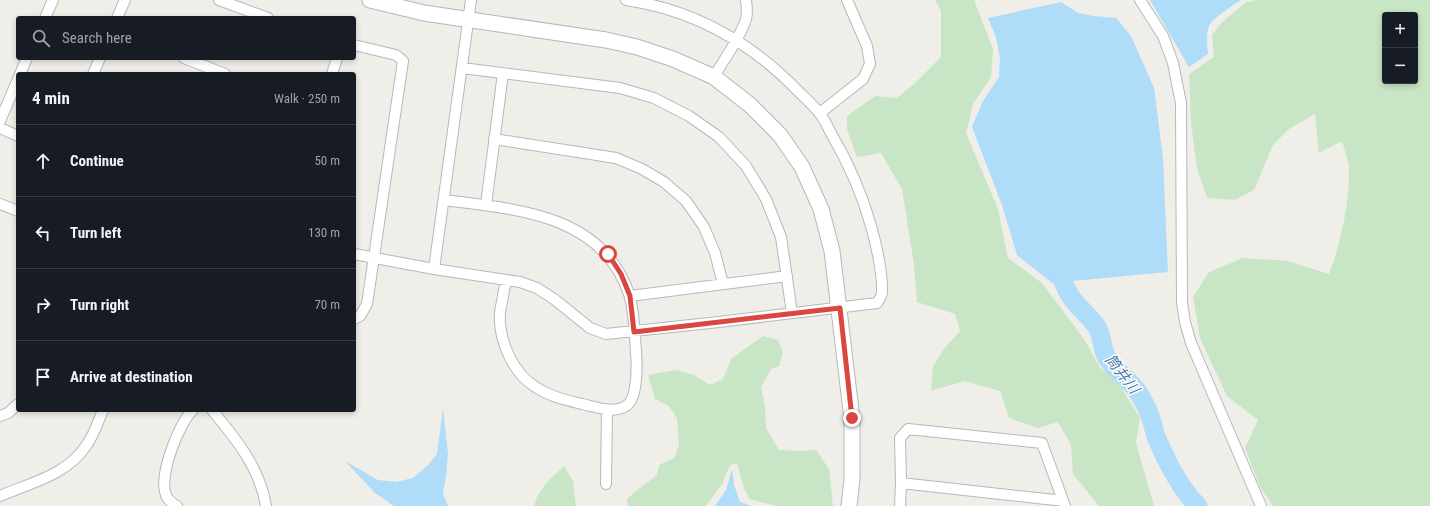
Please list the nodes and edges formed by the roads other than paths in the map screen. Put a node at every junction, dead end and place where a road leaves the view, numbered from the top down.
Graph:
1 (53, 0) edge
2 (125, 0) edge
3 (219, 0) edge
4 (370, 0) edge
5 (471, 0) edge
6 (626, 0) edge
7 (746, 0) edge
8 (847, 0) edge
9 (1140, 0) edge
10 (46, 16) edge
11 (118, 16) edge
12 (263, 16) edge
13 (468, 20) junction
14 (737, 39) junction
15 (356, 45) edge
16 (26, 60) edge
17 (99, 60) edge
18 (189, 60) edge
19 (336, 60) edge
20 (462, 68) junction
21 (21, 72) edge
22 (94, 72) edge
23 (220, 72) edge
24 (333, 72) edge
25 (503, 73) junction
26 (714, 77) junction
27 (16, 84) edge
28 (820, 113) junction
29 (0, 121) edge
30 (0, 128) edge
31 (16, 135) edge
32 (494, 139) junction
33 (444, 200) junction
34 (0, 204) edge
35 (486, 205) junction
36 (16, 210) edge
37 (356, 254) edge
38 (374, 258) junction
39 (434, 269) junction
40 (787, 276) junction
41 (506, 280) junction
42 (723, 284) junction
43 (630, 296) junction
44 (840, 308) junction
45 (792, 313) junction
46 (356, 318) edge
47 (634, 332) junction
48 (16, 406) edge
49 (607, 410) junction
50 (102, 412) edge
51 (191, 412) edge
52 (214, 412) edge
53 (0, 416) edge
54 (901, 483) junction
55 (606, 484) dead end
56 (0, 496) edge
57 (1064, 502) edge
58 (177, 506) edge
59 (266, 506) edge
60 (850, 506) edge
61 (900, 506) edge
62 (1261, 506) edge

1 - 10 street
2 - 11 street
3 - 12 street
4 - 13 street
5 - 13 street
6 - 14 street
7 - 14 street
8 - 28 street
9 - 62 street
13 - 20 street
13 - 26 street
14 - 26 street
14 - 28 street
15 - 38 street
16 - 21 street
17 - 22 street
18 - 23 street
19 - 24 street
20 - 25 street
20 - 33 street
25 - 32 street
25 - 40 street
26 - 44 street
27 - 29 street
28 - 44 street
30 - 31 street
32 - 35 street
32 - 42 street
33 - 35 street
33 - 39 street
34 - 36 street
35 - 43 street
37 - 38 street
38 - 39 street
38 - 46 street
39 - 41 street
40 - 42 street
40 - 45 street
41 - 47 street
41 - 49 street
42 - 43 street
43 - 47 street
44 - 45 street
44 - 60 street
45 - 47 street
47 - 49 street
48 - 53 street
49 - 55 street
50 - 56 street
51 - 58 street
52 - 59 street
54 - 57 street
54 - 57 street
54 - 61 street

